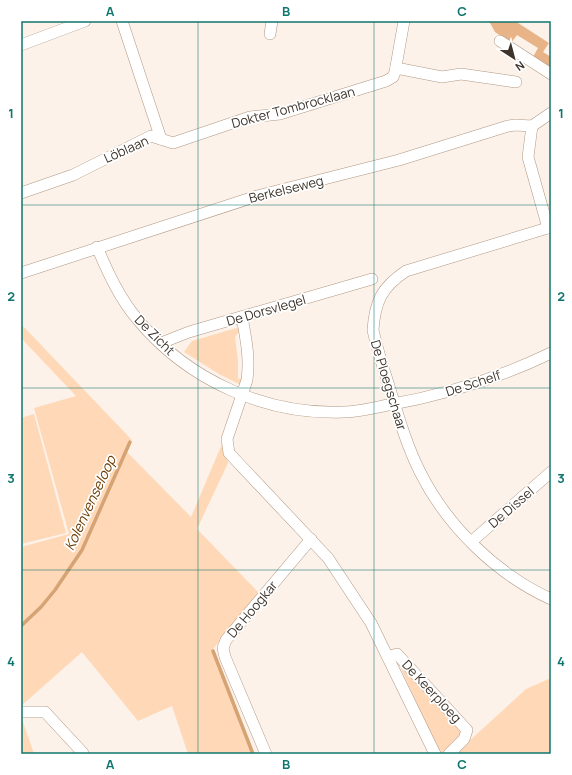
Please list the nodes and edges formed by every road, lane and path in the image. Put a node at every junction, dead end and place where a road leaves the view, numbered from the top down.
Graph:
1 (85, 21) edge
2 (122, 21) edge
3 (272, 21) edge
4 (404, 21) edge
5 (270, 34) dead end
6 (500, 41) dead end
7 (21, 45) edge
8 (396, 68) junction
9 (551, 74) edge
10 (516, 82) dead end
11 (551, 113) edge
12 (532, 126) junction
13 (161, 139) junction
14 (21, 193) edge
15 (550, 228) edge
16 (97, 247) junction
17 (21, 273) edge
18 (372, 279) dead end
19 (242, 317) junction
20 (160, 342) junction
21 (551, 354) edge
22 (242, 395) junction
23 (394, 404) junction
24 (551, 472) edge
25 (311, 539) junction
26 (471, 542) junction
27 (551, 599) edge
28 (388, 657) junction
29 (21, 712) edge
30 (82, 753) dead end
31 (266, 754) edge
32 (435, 754) edge
33 (449, 754) edge

1 - 7 street
2 - 13 street, Löblaan
3 - 5 street
4 - 8 street
6 - 9 street
8 - 10 street
8 - 13 street, Dokter Tombrocklaan
11 - 12 street
12 - 15 street, De Ploegschaar
12 - 16 street, Berkelseweg
13 - 14 street, Löblaan
15 - 23 street, De Ploegschaar
16 - 17 street, Berkelseweg
16 - 20 street, De Zicht
18 - 19 street, De Dorsvlegel
19 - 20 street, De Dorsvlegel
19 - 22 street
20 - 22 street, De Zicht
21 - 23 street, De Schelf
22 - 23 street, De Zicht
22 - 25 street
23 - 26 street, De Ploegschaar
24 - 26 street, De Dissel
25 - 28 street, De Keerploeg
25 - 31 street, De Hoogkar
26 - 27 street, De Ploegschaar
28 - 32 street, De Keerploeg
28 - 33 street, De Keerploeg
29 - 30 street

